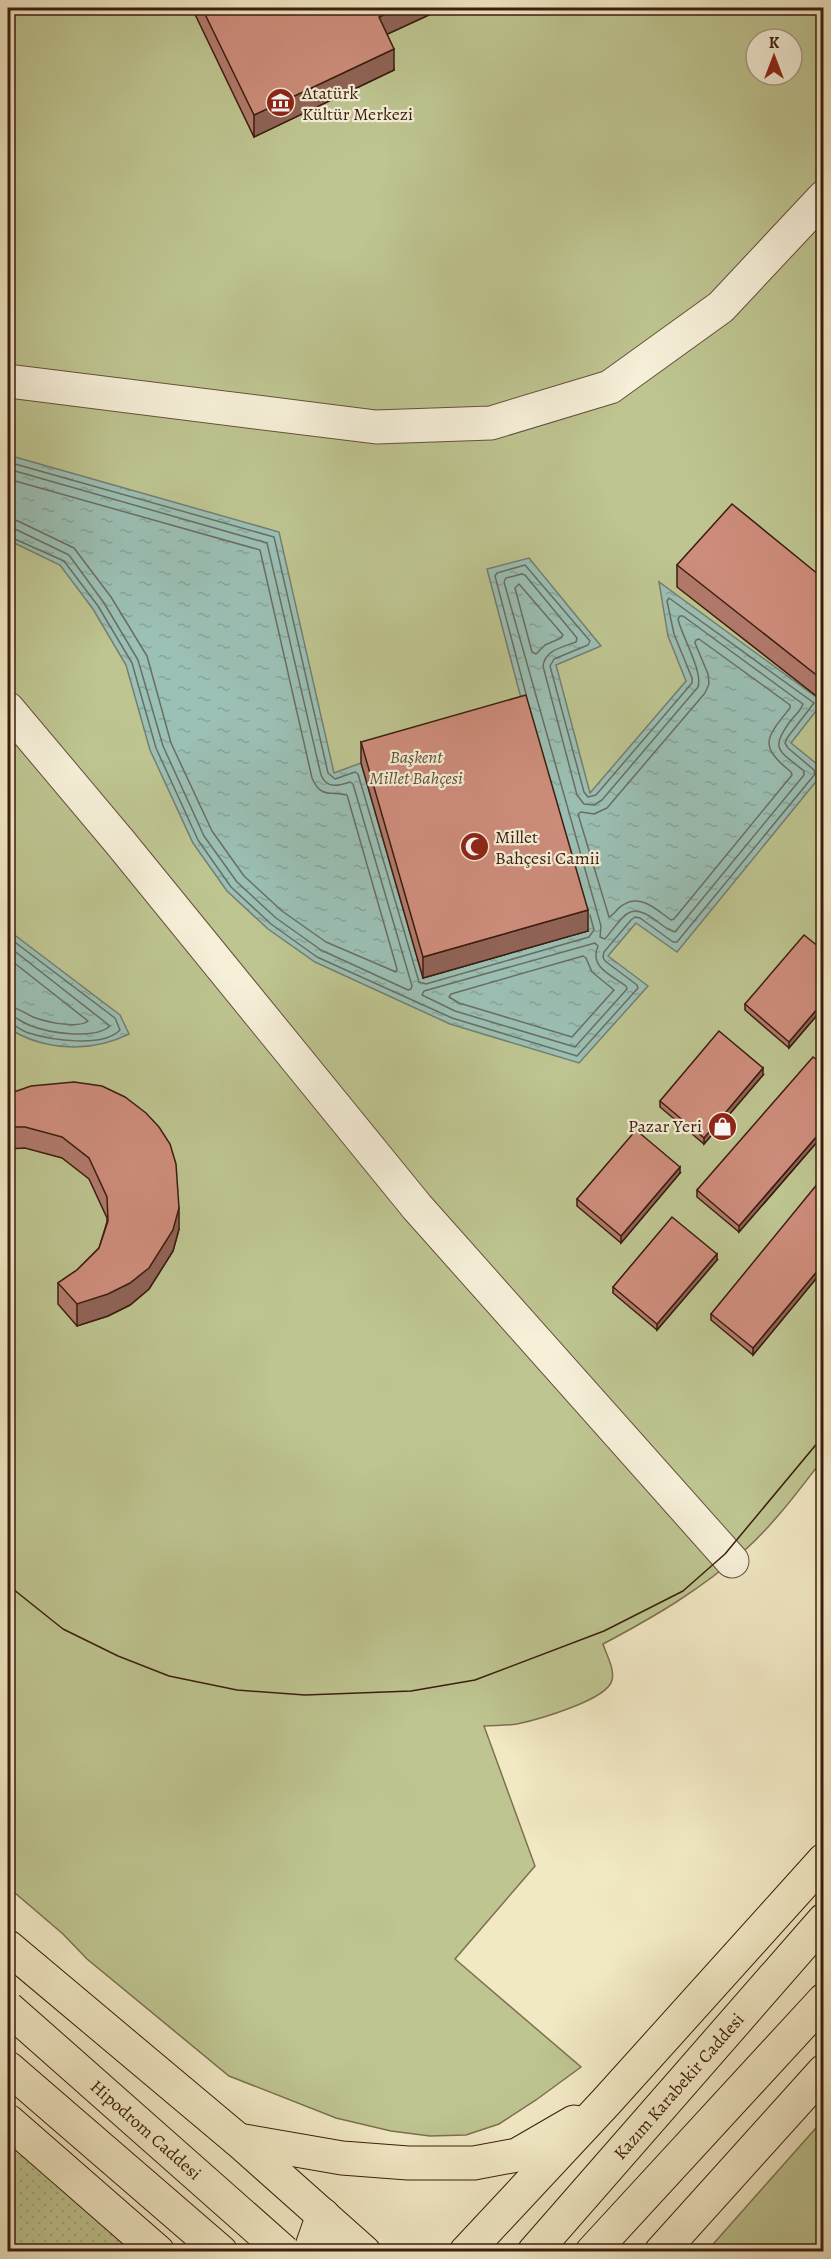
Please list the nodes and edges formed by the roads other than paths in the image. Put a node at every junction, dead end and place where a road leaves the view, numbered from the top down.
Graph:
1 (824, 198) edge
2 (8, 381) edge
3 (8, 709) edge
4 (732, 1561) dead end
5 (824, 1860) edge
6 (824, 1920) edge
7 (8, 1947) edge
8 (824, 2000) edge
9 (8, 2008) edge
10 (8, 2068) edge
11 (824, 2071) edge
12 (606, 2102) junction
13 (8, 2121) edge
14 (238, 2140) junction
15 (323, 2215) junction
16 (158, 2252) edge
17 (221, 2252) edge
18 (284, 2252) edge
19 (310, 2252) edge
20 (364, 2252) edge
21 (466, 2252) edge
22 (534, 2252) edge
23 (592, 2252) edge
24 (661, 2252) edge

1 - 2 street
3 - 4 street
5 - 12 main road
6 - 22 main road, Kazım Karabekir Caddesi
7 - 14 main road
8 - 23 main road
9 - 18 main road, Hipodrom Caddesi, bridge
10 - 17 main road
11 - 24 main road
12 - 14 main road
12 - 21 main road
13 - 16 main road
14 - 15 main road
15 - 19 main road
15 - 20 main road

